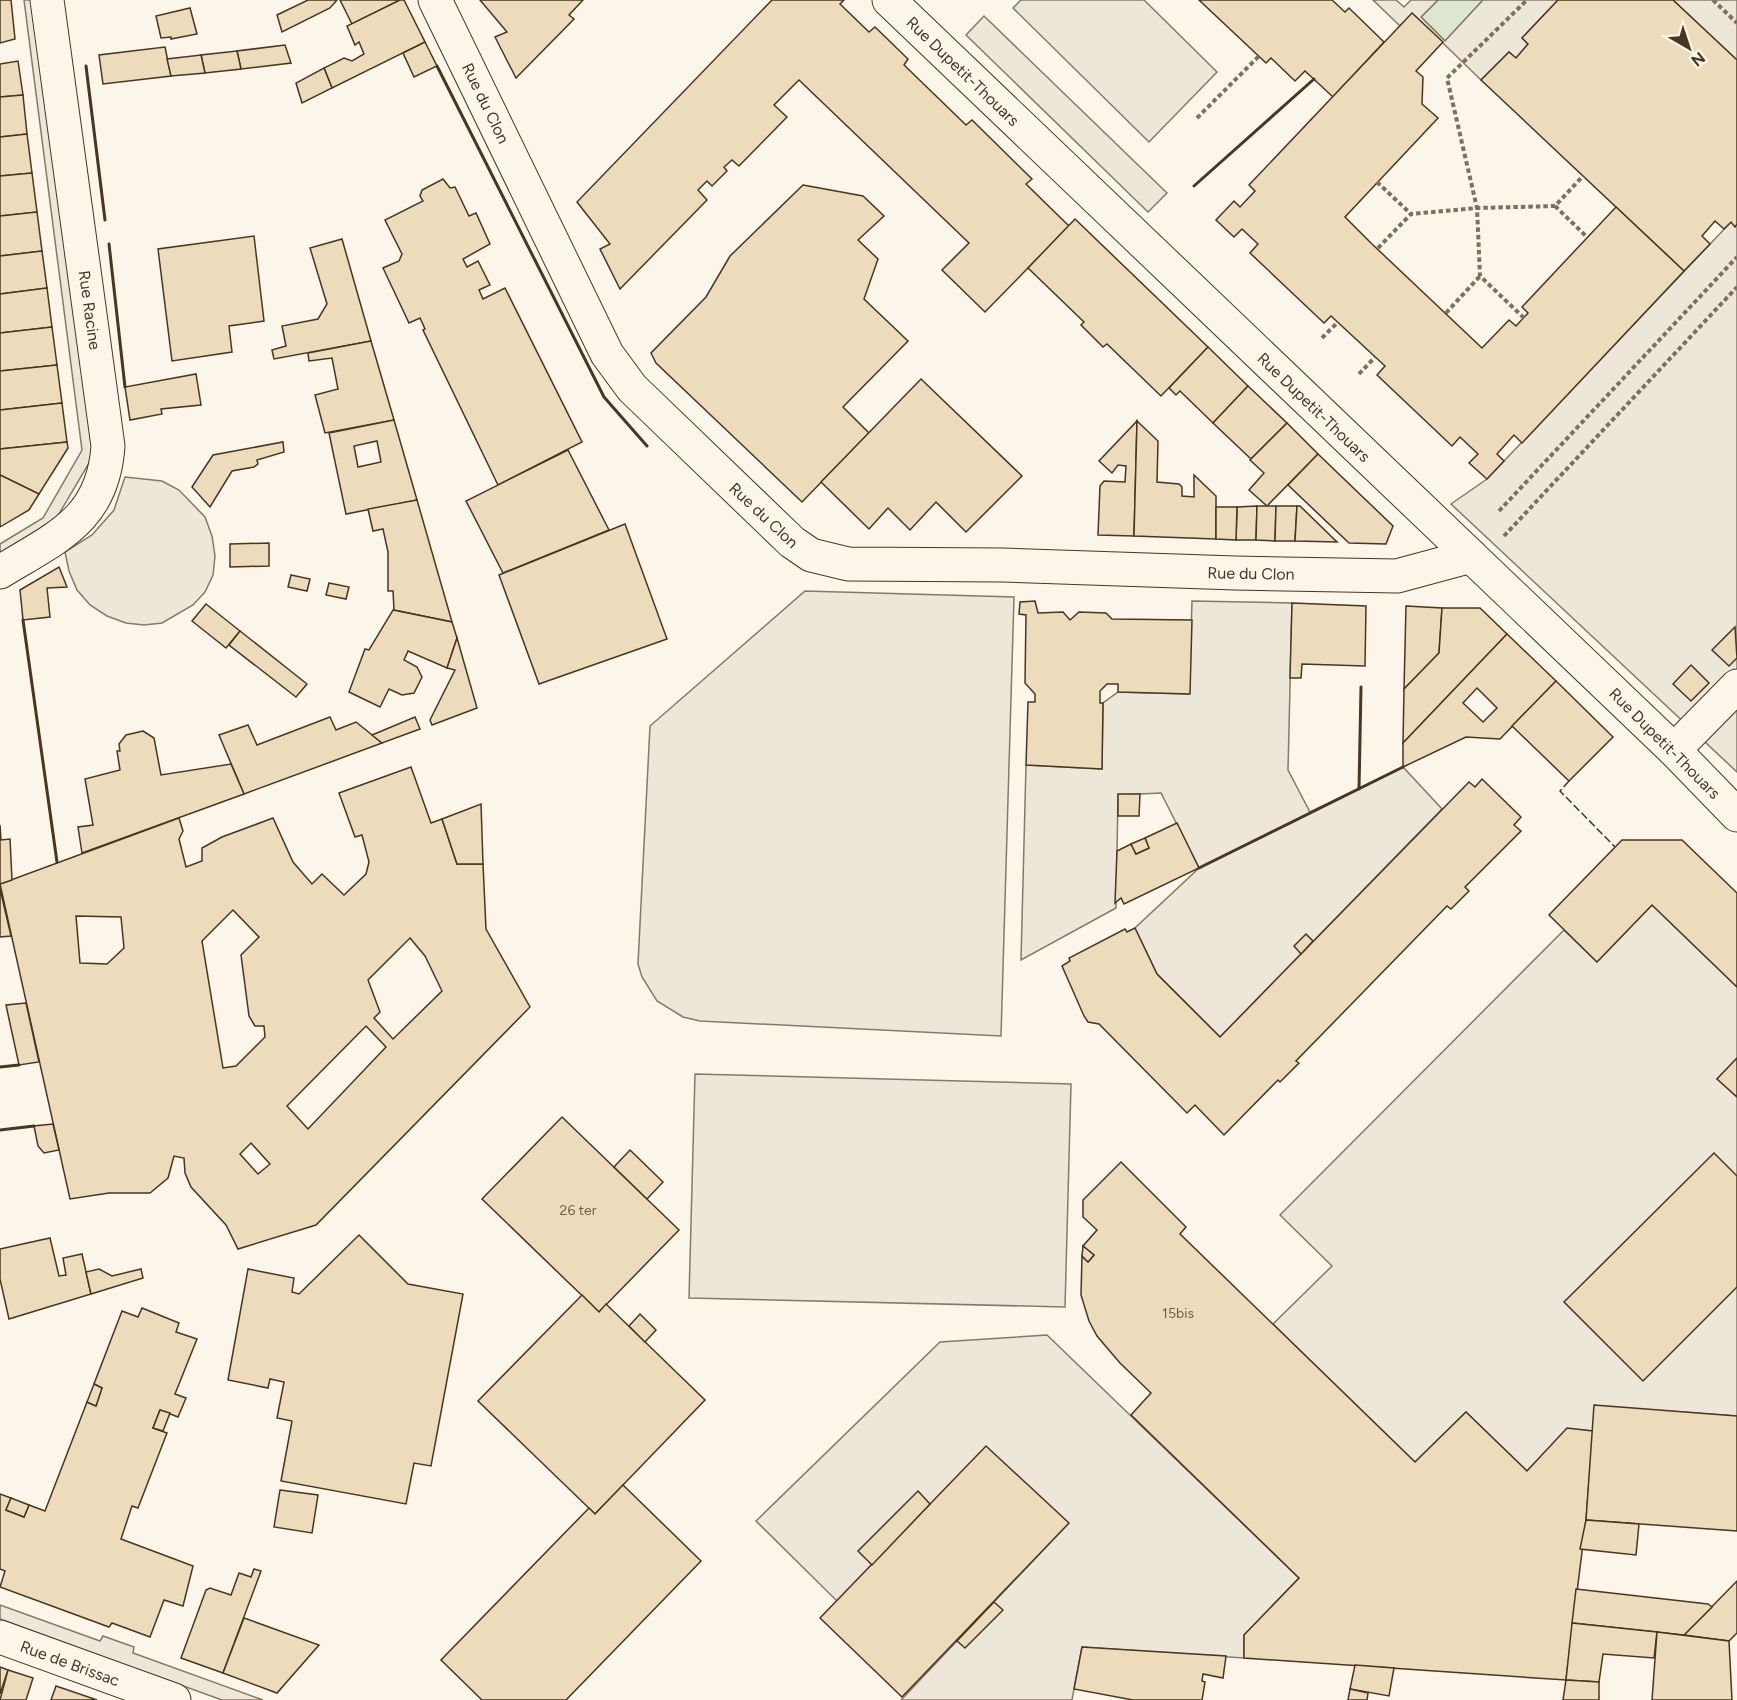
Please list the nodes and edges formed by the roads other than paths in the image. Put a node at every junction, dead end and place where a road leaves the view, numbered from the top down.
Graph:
1 (47, 0) edge
2 (435, 0) edge
3 (889, 0) edge
4 (1475, 560) junction
5 (0, 572) edge
6 (1737, 686) edge
7 (1674, 750) junction
8 (1737, 815) edge
9 (0, 1637) edge
10 (174, 1700) edge

1 - 5 street, Rue Racine
2 - 4 street, Rue du Clon
3 - 4 street, Rue Dupetit-Thouars
4 - 7 street, Rue Dupetit-Thouars
6 - 7 street
7 - 8 street, Rue Dupetit-Thouars
9 - 10 street, Rue de Brissac

